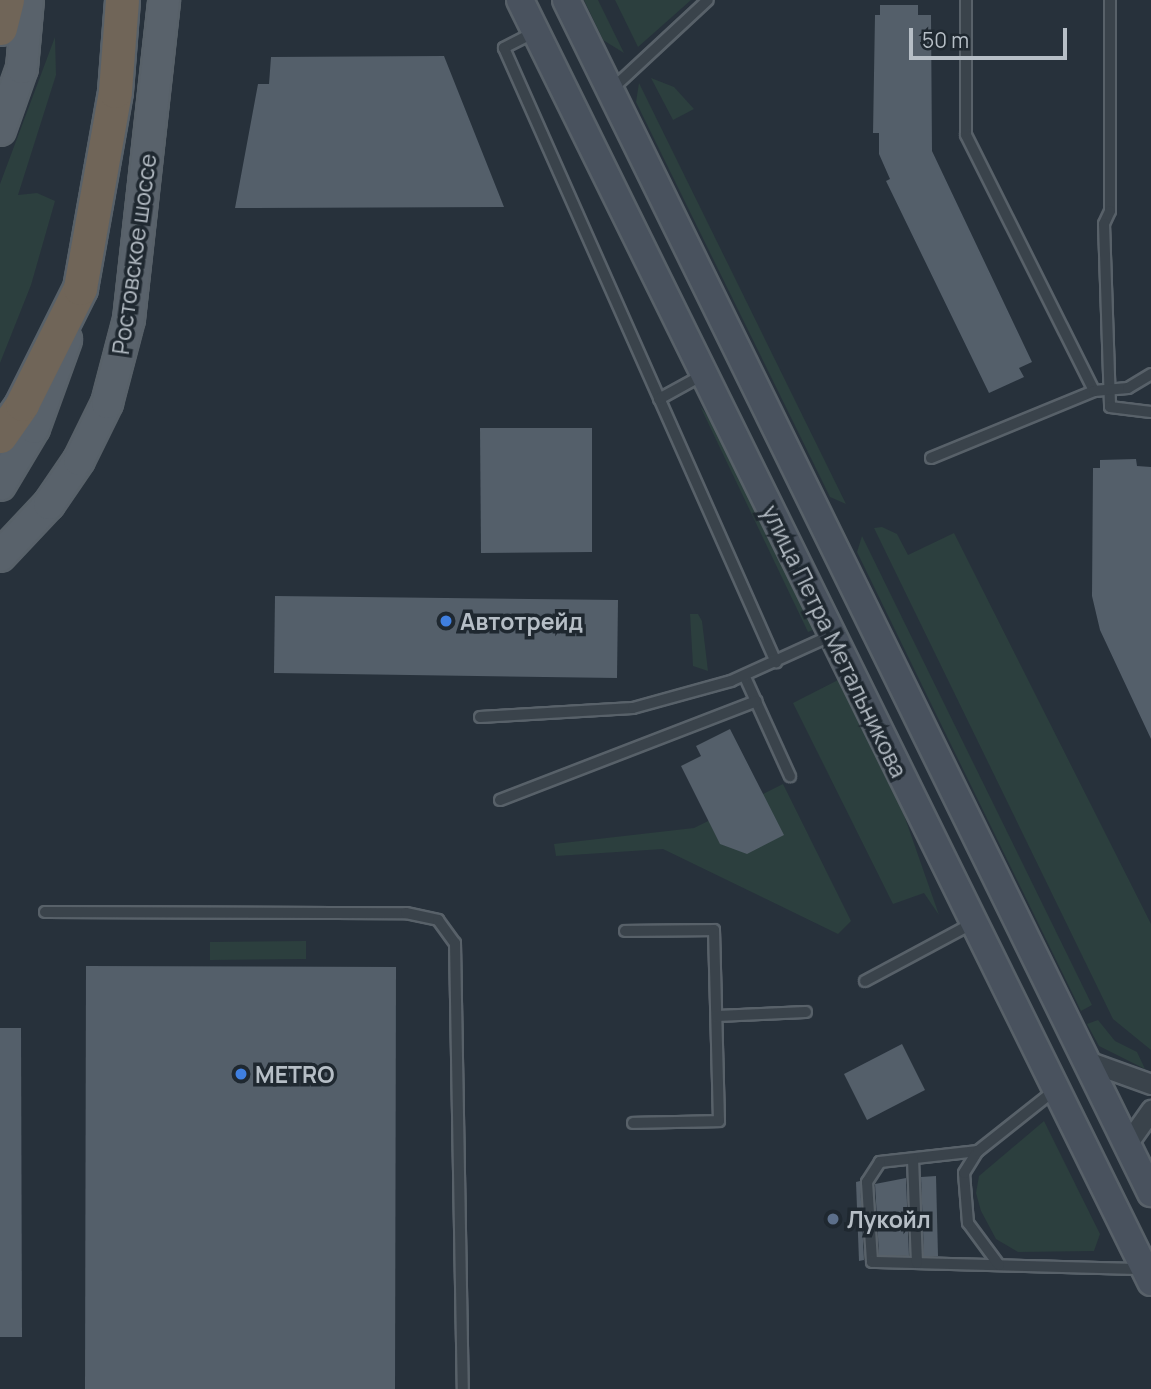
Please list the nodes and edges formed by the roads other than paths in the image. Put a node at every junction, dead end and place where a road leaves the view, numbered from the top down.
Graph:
1 (7, 0) edge
2 (28, 0) edge
3 (122, 0) edge
4 (164, 0) edge
5 (520, 0) edge
6 (566, 0) edge
7 (708, 0) edge
8 (966, 0) edge
9 (1110, 0) edge
10 (0, 28) edge
11 (536, 32) junction
12 (610, 90) junction
13 (0, 130) edge
14 (80, 288) junction
15 (1151, 374) edge
16 (703, 375) junction
17 (1109, 390) junction
18 (1094, 391) junction
19 (659, 399) junction
20 (1151, 411) edge
21 (0, 436) edge
22 (931, 458) dead end
23 (0, 485) edge
24 (0, 555) edge
25 (831, 636) junction
26 (776, 662) junction
27 (745, 677) junction
28 (757, 701) junction
29 (480, 717) dead end
30 (790, 776) dead end
31 (500, 800) dead end
32 (45, 912) dead end
33 (973, 922) junction
34 (625, 931) dead end
35 (865, 981) dead end
36 (806, 1013) dead end
37 (717, 1016) junction
38 (1087, 1061) junction
39 (1151, 1084) edge
40 (1056, 1090) junction
41 (1151, 1110) edge
42 (632, 1123) dead end
43 (1128, 1144) junction
44 (978, 1152) junction
45 (913, 1159) junction
46 (1151, 1193) edge
47 (917, 1263) junction
48 (999, 1265) junction
49 (1148, 1276) edge
50 (463, 1389) edge

1 - 10 highway
2 - 13 main road
3 - 14 highway
4 - 24 main road, Ростовское шоссе
5 - 11 main road, улица Петра Метальникова
6 - 12 main road, улица Петра Метальникова
7 - 12 lane
8 - 18 lane
9 - 17 lane
11 - 16 main road, улица Петра Метальникова
11 - 19 lane
12 - 38 main road, улица Петра Метальникова
14 - 21 highway
14 - 23 main road
15 - 17 lane
16 - 19 lane
16 - 25 main road, улица Петра Метальникова
17 - 18 lane
17 - 20 lane
18 - 22 lane
19 - 26 lane
25 - 26 lane
25 - 33 main road, улица Петра Метальникова
26 - 27 lane
27 - 28 lane
27 - 29 lane
28 - 30 lane
28 - 31 lane
32 - 50 lane
33 - 35 lane
33 - 40 main road, улица Петра Метальникова
34 - 37 lane
36 - 37 lane
37 - 42 lane
38 - 39 street
38 - 43 main road, улица Петра Метальникова
40 - 44 lane
40 - 49 main road, улица Петра Метальникова
41 - 43 street
43 - 46 main road, улица Петра Метальникова
44 - 45 lane
44 - 48 lane
45 - 47 lane
45 - 47 lane
47 - 48 lane
48 - 49 lane

